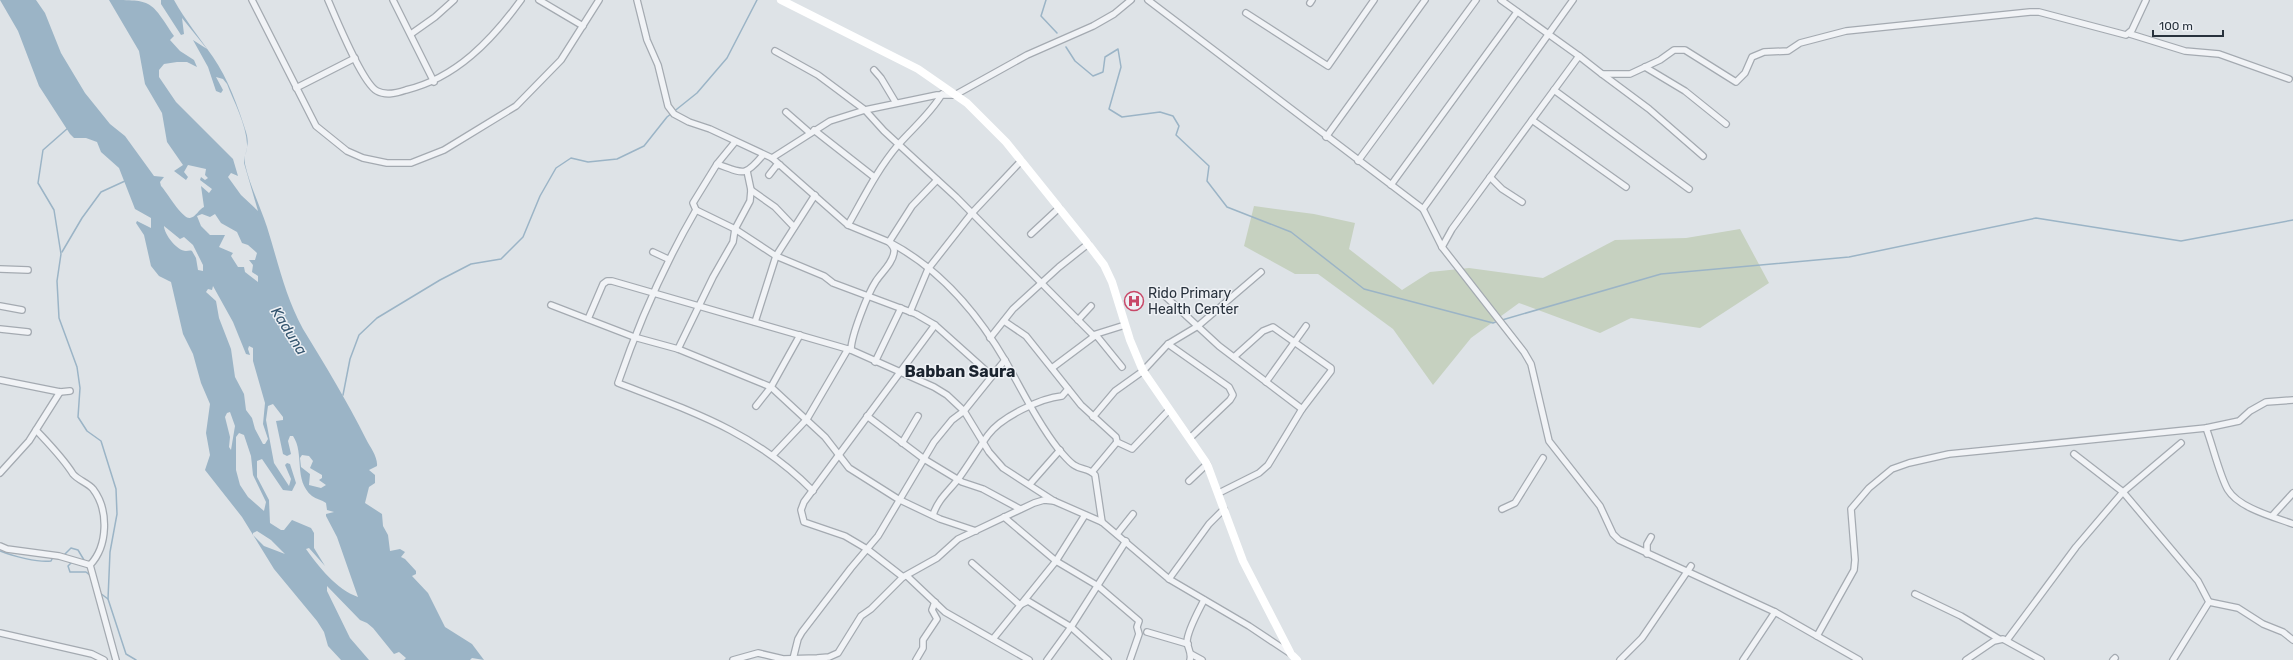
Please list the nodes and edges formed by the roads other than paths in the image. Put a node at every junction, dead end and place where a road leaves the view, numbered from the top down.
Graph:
1 (252, 0) edge
2 (393, 0) edge
3 (454, 0) edge
4 (521, 0) edge
5 (539, 0) edge
6 (599, 0) edge
7 (637, 0) edge
8 (781, 0) edge
9 (788, 0) edge
10 (1131, 0) edge
11 (1148, 0) edge
12 (1365, 0) edge
13 (1425, 0) edge
14 (1476, 0) edge
15 (1501, 0) edge
16 (1574, 0) edge
17 (2146, 0) edge
18 (330, 1) edge
19 (1372, 2) edge
20 (1246, 12) dead end
21 (1517, 12) junction
22 (583, 26) junction
23 (411, 34) junction
24 (1549, 34) junction
25 (2130, 34) junction
26 (775, 51) dead end
27 (1579, 56) junction
28 (355, 58) junction
29 (1645, 67) junction
30 (874, 70) dead end
31 (1602, 74) junction
32 (2289, 79) dead end
33 (434, 82) junction
34 (296, 88) junction
35 (1554, 90) junction
36 (942, 94) junction
37 (955, 95) junction
38 (896, 103) junction
39 (865, 110) junction
40 (786, 112) dead end
41 (1532, 120) junction
42 (1726, 124) dead end
43 (812, 131) junction
44 (1326, 137) junction
45 (735, 142) junction
46 (898, 144) junction
47 (763, 155) junction
48 (1703, 156) dead end
49 (772, 158) junction
50 (1358, 161) junction
51 (1021, 162) junction
52 (717, 164) junction
53 (780, 164) junction
54 (747, 171) junction
55 (769, 175) dead end
56 (874, 177) junction
57 (1490, 177) junction
58 (937, 180) junction
59 (1391, 185) junction
60 (1626, 188) dead end
61 (1689, 189) dead end
62 (751, 190) junction
63 (816, 195) junction
64 (1522, 202) dead end
65 (1059, 208) junction
66 (696, 210) junction
67 (1423, 210) junction
68 (972, 213) junction
69 (848, 225) junction
70 (794, 227) junction
71 (735, 229) junction
72 (1031, 234) dead end
73 (889, 242) junction
74 (1088, 244) junction
75 (1442, 247) junction
76 (653, 252) dead end
77 (776, 256) junction
78 (668, 259) junction
79 (0, 268) edge
80 (928, 269) junction
81 (28, 270) dead end
82 (1261, 272) dead end
83 (1041, 283) junction
84 (653, 293) junction
85 (869, 296) junction
86 (1166, 297) dead end
87 (551, 305) dead end
88 (0, 306) edge
89 (698, 306) junction
90 (1091, 306) dead end
91 (901, 308) junction
92 (22, 310) dead end
93 (910, 312) junction
94 (588, 319) junction
95 (1078, 320) junction
96 (755, 322) junction
97 (1004, 322) junction
98 (935, 325) junction
99 (1125, 325) junction
100 (1198, 326) junction
101 (1306, 326) dead end
102 (0, 329) edge
103 (28, 332) dead end
104 (1096, 335) junction
105 (800, 336) junction
106 (634, 337) junction
107 (990, 338) junction
108 (1294, 341) junction
109 (1168, 344) junction
110 (678, 349) junction
111 (850, 350) junction
112 (1234, 357) junction
113 (1005, 360) junction
114 (875, 362) junction
115 (1122, 367) dead end
116 (1052, 368) junction
117 (1143, 371) junction
118 (901, 372) junction
119 (992, 376) junction
120 (0, 380) edge
121 (1266, 382) junction
122 (771, 387) junction
123 (1068, 389) junction
124 (70, 391) dead end
125 (60, 392) junction
126 (2293, 400) edge
127 (756, 406) dead end
128 (1030, 406) junction
129 (1302, 409) junction
130 (1169, 410) junction
131 (964, 411) junction
132 (867, 416) junction
133 (918, 416) dead end
134 (1093, 416) junction
135 (807, 419) junction
136 (2206, 428) junction
137 (36, 430) junction
138 (1190, 438) junction
139 (1117, 442) junction
140 (902, 443) junction
141 (984, 443) junction
142 (2181, 444) dead end
143 (1060, 450) junction
144 (2074, 454) dead end
145 (773, 455) junction
146 (839, 457) junction
147 (1544, 458) dead end
148 (924, 459) junction
149 (1207, 464) junction
150 (1092, 472) junction
151 (0, 473) edge
152 (958, 479) junction
153 (1189, 481) dead end
154 (1030, 484) junction
155 (813, 491) junction
156 (2123, 492) junction
157 (2293, 492) edge
158 (1219, 493) junction
159 (1045, 498) junction
160 (898, 500) junction
161 (1020, 509) junction
162 (1224, 509) junction
163 (1502, 509) dead end
164 (1133, 514) dead end
165 (1085, 515) junction
166 (933, 516) junction
167 (2272, 516) junction
168 (1004, 517) junction
169 (1102, 522) junction
170 (2293, 524) edge
171 (976, 531) junction
172 (1117, 534) junction
173 (1651, 537) dead end
174 (1126, 541) junction
175 (0, 546) edge
176 (867, 549) junction
177 (1647, 554) junction
178 (1056, 561) junction
179 (972, 563) dead end
180 (90, 565) junction
181 (1691, 566) dead end
182 (1687, 572) junction
183 (905, 577) junction
184 (1169, 579) junction
185 (1098, 586) junction
186 (1914, 594) dead end
187 (1204, 600) junction
188 (935, 602) junction
189 (2209, 602) junction
190 (1020, 605) junction
191 (1775, 612) junction
192 (1071, 628) junction
193 (1147, 632) dead end
194 (0, 633) edge
195 (1818, 636) junction
196 (992, 639) junction
197 (1999, 639) junction
198 (2007, 640) junction
199 (2293, 640) edge
200 (1188, 644) junction
201 (1191, 657) edge
202 (1294, 657) edge
203 (793, 659) junction
204 (104, 660) edge
205 (116, 660) edge
206 (734, 660) edge
207 (916, 660) edge
208 (1029, 660) edge
209 (1047, 660) edge
210 (1108, 660) edge
211 (1130, 660) edge
212 (1202, 660) edge
213 (1620, 660) edge
214 (1743, 660) edge
215 (1859, 660) edge
216 (1966, 660) edge
217 (2041, 660) edge
218 (2173, 660) edge

1 - 34 street
2 - 23 street
3 - 23 street
4 - 33 street
5 - 22 street
6 - 22 street
7 - 45 street
8 - 37 main road
9 - 37 main road
10 - 37 street
11 - 44 street
12 - 19 street
13 - 44 street
14 - 50 street
15 - 21 street
16 - 24 street
17 - 25 street
18 - 28 street
19 - 20 street
21 - 24 street
21 - 59 street
22 - 34 street
23 - 33 street
24 - 27 street
24 - 67 street
25 - 29 street
25 - 32 street
26 - 39 street
27 - 31 street
27 - 35 street
28 - 33 street
28 - 34 street
29 - 31 street
29 - 42 street
30 - 38 street
31 - 48 street
35 - 41 street
35 - 61 street
36 - 37 street
36 - 38 street
36 - 46 street
37 - 51 main road
38 - 39 street
39 - 43 street
39 - 46 street
40 - 43 street
41 - 57 street
41 - 60 street
43 - 49 street
43 - 56 street
44 - 50 street
45 - 47 street
45 - 52 street
46 - 56 street
46 - 58 street
47 - 49 street
47 - 54 street
49 - 53 street
50 - 59 street
51 - 65 main road
51 - 68 street
52 - 54 street
52 - 66 street
53 - 55 street
53 - 63 street
54 - 62 street
56 - 69 street
57 - 64 street
57 - 75 street
58 - 68 street
58 - 73 street
59 - 67 street
62 - 70 street
62 - 71 street
63 - 69 street
63 - 70 street
65 - 72 street
65 - 74 main road
66 - 71 street
66 - 78 street
67 - 75 street
68 - 80 street
68 - 83 street
69 - 73 street
70 - 77 street
71 - 77 street
71 - 89 street
73 - 80 street
73 - 85 street
74 - 83 street
74 - 99 main road
75 - 177 street
76 - 78 street
77 - 85 street
77 - 96 street
78 - 84 street
79 - 81 street
80 - 93 street
80 - 107 street
82 - 100 street
83 - 95 street
83 - 97 street
84 - 89 street
84 - 94 street
84 - 106 street
85 - 91 street
85 - 111 street
86 - 100 street
87 - 94 street
88 - 92 street
89 - 96 street
89 - 110 street
90 - 95 street
91 - 93 street
91 - 114 street
93 - 98 street
94 - 106 street
95 - 104 street
96 - 105 street
97 - 107 street
97 - 116 street
98 - 118 street
98 - 119 street
99 - 104 street
99 - 117 main road
100 - 109 street
100 - 112 street
101 - 108 street
102 - 103 street
104 - 115 street
104 - 116 street
105 - 111 street
105 - 122 street
106 - 110 street
106 - 145 street
107 - 113 street
108 - 112 street
108 - 121 street
108 - 129 street
109 - 117 street
109 - 138 street
110 - 122 street
111 - 114 street
111 - 135 street
112 - 121 street
113 - 119 street
113 - 128 street
114 - 118 street
116 - 123 street
117 - 130 main road
117 - 134 street
118 - 131 street
118 - 132 street
119 - 131 street
120 - 125 street
121 - 129 street
122 - 127 street
122 - 135 street
123 - 128 street
123 - 134 street
124 - 125 street
125 - 137 street
126 - 136 street
128 - 141 street
128 - 143 street
129 - 158 street
130 - 138 main road
130 - 139 street
131 - 141 street
131 - 148 street
132 - 140 street
132 - 146 street
133 - 140 street
134 - 139 street
135 - 145 street
135 - 146 street
136 - 167 street
136 - 195 street
137 - 151 street
137 - 180 street
138 - 149 main road
139 - 150 street
140 - 148 street
141 - 152 street
141 - 154 street
142 - 156 street
143 - 150 street
143 - 154 street
144 - 156 street
145 - 155 street
146 - 155 street
146 - 160 street
147 - 163 street
148 - 152 street
148 - 160 street
149 - 153 street
149 - 158 main road
150 - 169 street
152 - 161 street
152 - 166 street
154 - 159 street
155 - 176 street
156 - 189 street
156 - 198 street
157 - 167 street
158 - 162 main road
159 - 161 street
159 - 165 street
160 - 166 street
160 - 176 street
161 - 168 street
162 - 184 street
162 - 202 main road
164 - 172 street
165 - 169 street
165 - 178 street
166 - 171 street
167 - 170 street
168 - 171 street
168 - 178 street
169 - 172 street
171 - 183 street
172 - 174 street
173 - 177 street
174 - 184 street
174 - 185 street
175 - 180 street
176 - 183 street
176 - 203 street
177 - 182 street
178 - 185 street
178 - 190 street
179 - 190 street
180 - 205 street
181 - 182 street
182 - 191 street
182 - 213 street
183 - 188 street
183 - 203 street
184 - 187 street
185 - 192 street
185 - 211 street
186 - 197 street
187 - 200 street
187 - 202 street
188 - 196 street
188 - 207 street
189 - 199 street
189 - 218 street
190 - 192 street
190 - 196 street
191 - 195 street
191 - 214 street
192 - 209 street
192 - 210 street
193 - 200 street
194 - 204 street
195 - 215 street
196 - 208 street
197 - 198 street
197 - 216 street
198 - 217 street
200 - 201 street
201 - 212 street
203 - 206 street

